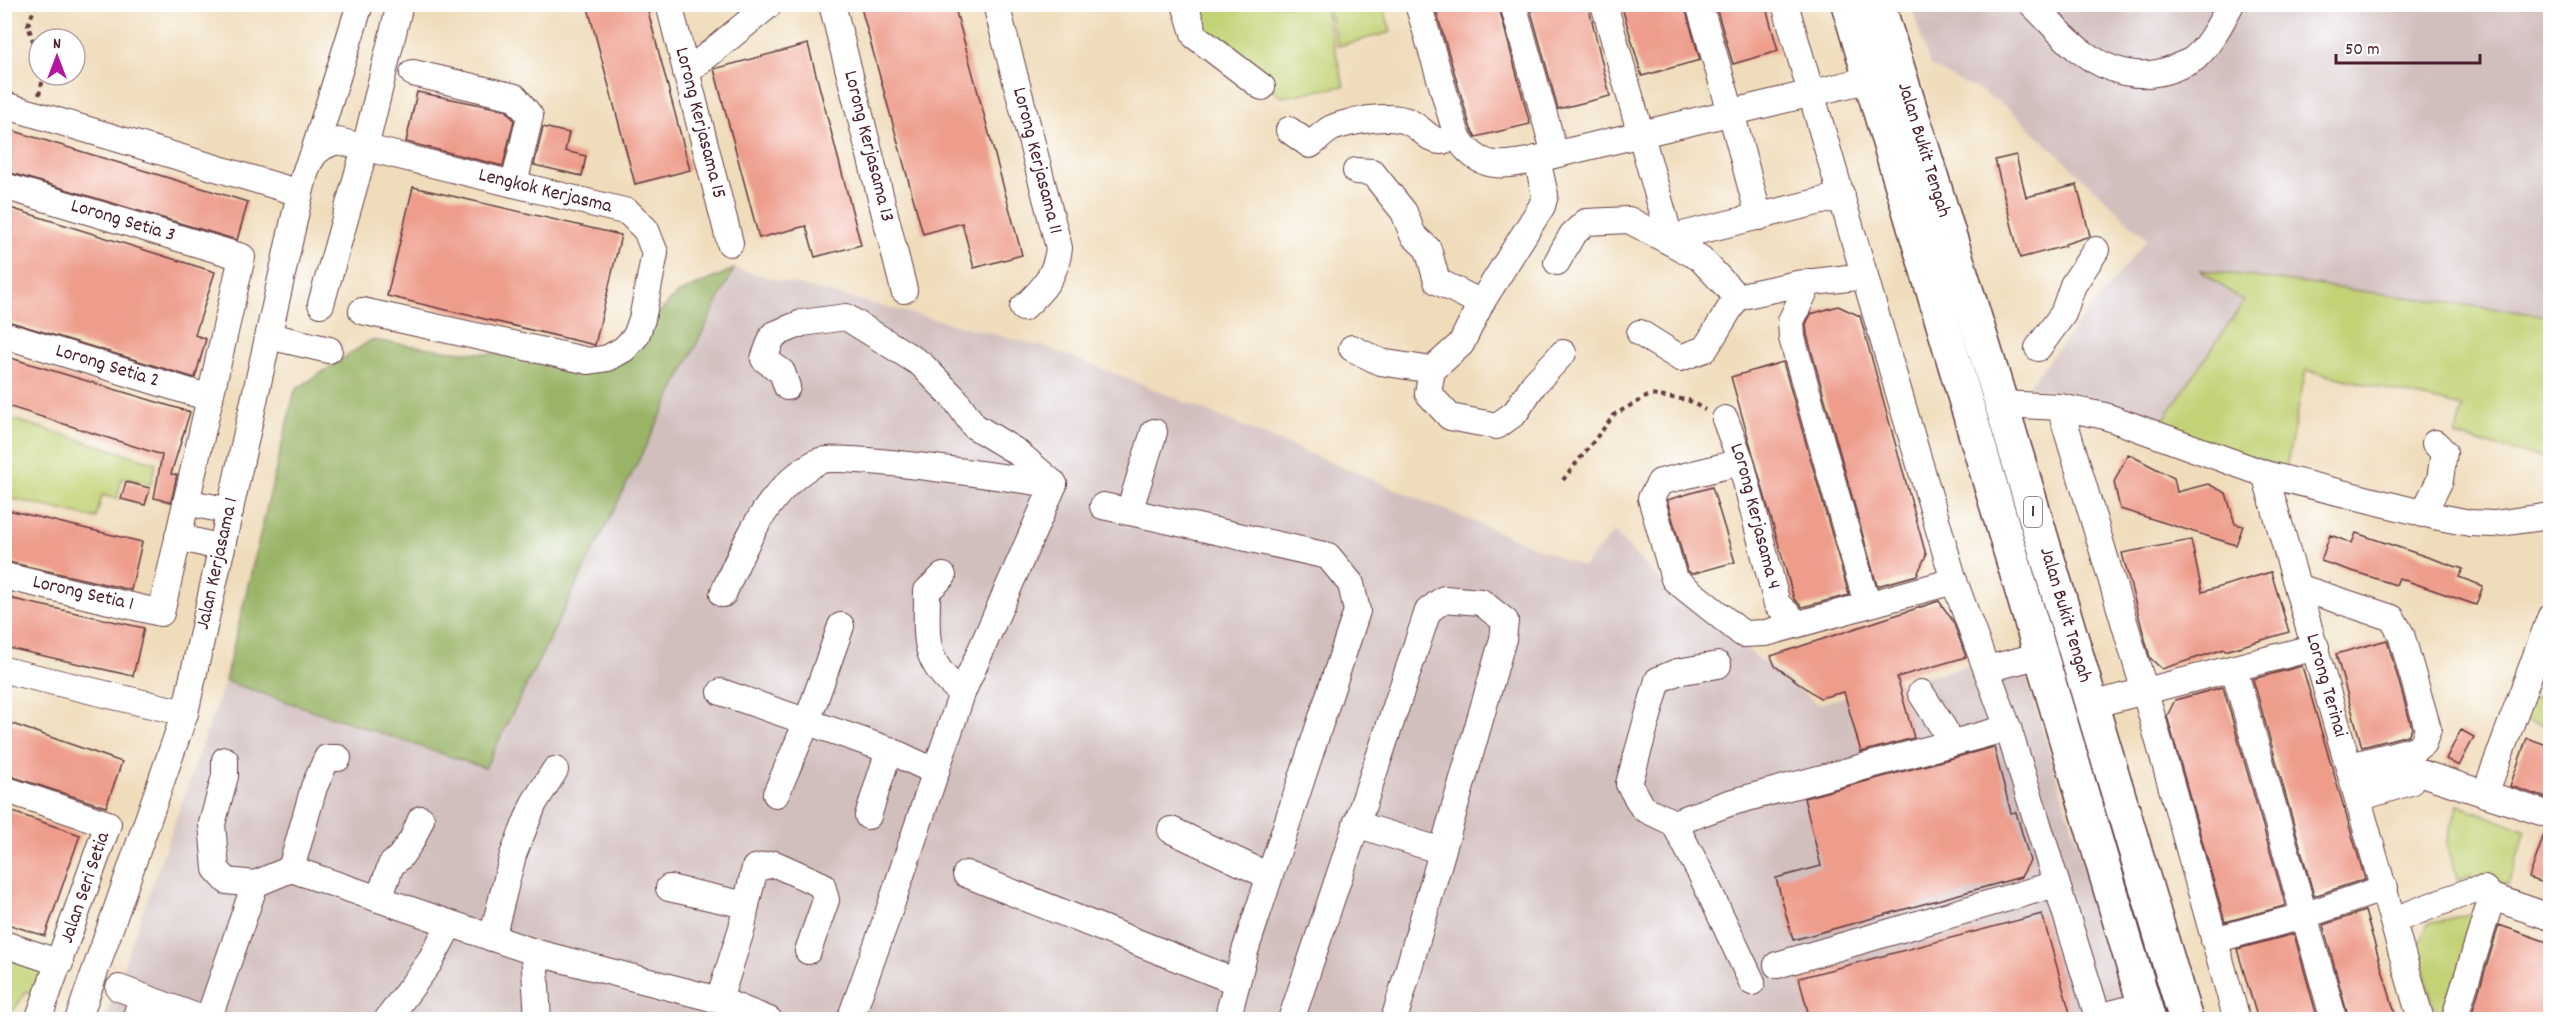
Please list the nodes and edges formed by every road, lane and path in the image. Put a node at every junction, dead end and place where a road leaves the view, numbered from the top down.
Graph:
1 (36, 4) edge
2 (360, 4) edge
3 (400, 4) edge
4 (669, 4) edge
5 (770, 4) edge
6 (832, 4) edge
7 (996, 4) edge
8 (1185, 4) edge
9 (1418, 4) edge
10 (1513, 4) edge
11 (1604, 4) edge
12 (1699, 4) edge
13 (1785, 4) edge
14 (1848, 4) edge
15 (1878, 4) edge
16 (2032, 4) edge
17 (2230, 4) edge
18 (29, 27) edge
19 (413, 74) dead end
20 (687, 74) junction
21 (1871, 79) junction
22 (1262, 87) dead end
23 (1811, 93) junction
24 (4, 105) edge
25 (1731, 112) junction
26 (1289, 130) dead end
27 (1641, 134) junction
28 (1464, 145) junction
29 (365, 148) junction
30 (1546, 157) junction
31 (312, 158) junction
32 (1356, 171) dead end
33 (514, 184) junction
34 (4, 186) edge
35 (300, 193) junction
36 (1842, 196) junction
37 (1759, 217) junction
38 (730, 243) dead end
39 (2096, 250) dead end
40 (1557, 262) dead end
41 (1865, 276) junction
42 (1809, 282) junction
43 (904, 290) dead end
44 (1737, 297) junction
45 (1481, 303) junction
46 (321, 304) dead end
47 (1023, 308) dead end
48 (362, 311) dead end
49 (1640, 333) dead end
50 (4, 335) edge
51 (269, 336) junction
52 (1352, 348) dead end
53 (2038, 348) dead end
54 (329, 350) dead end
55 (1563, 353) dead end
56 (1432, 370) junction
57 (788, 387) dead end
58 (210, 398) junction
59 (2002, 404) junction
60 (2060, 407) junction
61 (1725, 419) joint
62 (1154, 432) dead end
63 (2435, 443) dead end
64 (1741, 462) junction
65 (2265, 474) junction
66 (1563, 480) dead end
67 (1054, 484) junction
68 (186, 502) junction
69 (1103, 506) dead end
70 (230, 511) junction
71 (1129, 512) junction
72 (2423, 514) junction
73 (2550, 516) edge
74 (178, 537) junction
75 (222, 548) junction
76 (4, 576) edge
77 (943, 576) dead end
78 (1954, 581) junction
79 (2298, 587) junction
80 (723, 594) dead end
81 (1868, 604) junction
82 (2550, 618) edge
83 (1797, 623) junction
84 (841, 626) dead end
85 (2316, 647) junction
86 (2041, 655) junction
87 (1718, 665) dead end
88 (1987, 669) junction
89 (2234, 669) junction
90 (4, 670) edge
91 (721, 692) dead end
92 (2145, 692) junction
93 (962, 693) junction
94 (1921, 693) dead end
95 (2091, 705) junction
96 (185, 713) junction
97 (807, 722) junction
98 (2007, 728) junction
99 (1948, 744) junction
100 (889, 750) junction
101 (338, 758) dead end
102 (225, 760) dead end
103 (555, 770) dead end
104 (936, 772) junction
105 (2355, 784) junction
106 (4, 789) edge
107 (776, 794) dead end
108 (2485, 794) junction
109 (2550, 815) edge
110 (868, 816) dead end
111 (421, 819) dead end
112 (1674, 823) junction
113 (1356, 824) junction
114 (1171, 830) dead end
115 (1442, 851) junction
116 (291, 869) junction
117 (966, 874) dead end
118 (1269, 876) junction
119 (255, 884) junction
120 (2056, 884) junction
121 (669, 888) dead end
122 (2492, 897) junction
123 (378, 899) junction
124 (2389, 902) junction
125 (746, 904) junction
126 (2303, 916) junction
127 (2550, 917) edge
128 (450, 924) junction
129 (492, 938) junction
130 (2214, 940) junction
131 (4, 944) edge
132 (808, 951) dead end
133 (534, 952) junction
134 (60, 963) junction
135 (1777, 965) dead end
136 (1237, 982) junction
137 (1752, 982) dead end
138 (719, 1000) junction
139 (132, 1002) edge
140 (2147, 1012) edge
141 (2098, 1018) edge
142 (38, 1020) edge
143 (78, 1020) edge
144 (206, 1020) edge
145 (387, 1020) edge
146 (538, 1020) edge
147 (769, 1020) edge
148 (850, 1020) edge
149 (1227, 1020) edge
150 (1291, 1020) edge
151 (1394, 1020) edge
152 (2186, 1020) edge
153 (2237, 1020) edge
154 (2334, 1020) edge
155 (2421, 1020) edge
156 (2454, 1020) edge

1 - 18 path
2 - 31 street, Jalan Kerjasama 1
3 - 29 street
4 - 20 street, Lorong Kerjasama 15
5 - 20 street
6 - 43 street, Lorong Kerjasama 13
7 - 47 street, Lorong Kerjasama 11
8 - 22 street
9 - 28 street
10 - 30 street
11 - 27 street
12 - 25 street
13 - 23 street
14 - 21 highway, Jalan Bukit Tengah / 1
15 - 59 highway, Jalan Bukit Tengah / 1
16 - 17 street
19 - 33 street
20 - 38 street, Lorong Kerjasama 15
21 - 23 street
21 - 86 highway, Jalan Bukit Tengah / 1
23 - 25 street
23 - 36 street
24 - 35 street
25 - 27 street
25 - 37 street
26 - 28 street
27 - 30 street
27 - 37 street
28 - 30 street
29 - 31 street
29 - 33 street, Lengkok Kerjasma
29 - 46 street
30 - 45 street
31 - 35 street, Jalan Kerjasama 1
32 - 45 street
33 - 48 street, Lengkok Kerjasma
34 - 58 street, Lorong Setia 3
35 - 51 street, Jalan Kerjasama 1
36 - 37 street
36 - 41 street
39 - 53 street
40 - 44 street
41 - 42 street
41 - 78 street
42 - 44 street
42 - 81 street
44 - 49 street
45 - 56 street
50 - 58 street, Lorong Setia 2
51 - 54 street
51 - 70 street, Jalan Kerjasama 1
52 - 56 street
55 - 56 street
57 - 67 street
58 - 68 street
59 - 60 street
59 - 95 highway, Jalan Bukit Tengah / 1
60 - 65 street
60 - 92 street
61 - 64 street, Lorong Kerjasama 4
61 - 66 path
62 - 71 street
63 - 72 street
64 - 83 street, Lorong Kerjasama 4
64 - 83 street
65 - 72 street
65 - 79 street, Lorong Terinai
67 - 80 street
67 - 93 street
68 - 70 street
68 - 74 street
69 - 71 street
70 - 75 street, Jalan Kerjasama 1
71 - 118 street
72 - 73 street
74 - 75 street
74 - 76 street, Lorong Setia 1
75 - 96 street, Jalan Kerjasama 1
77 - 93 street
78 - 81 street
78 - 88 street
79 - 85 street, Lorong Terinai
79 - 105 street
81 - 83 street
82 - 108 street
84 - 97 street
85 - 89 street
85 - 105 street, Lorong Terinai
86 - 88 street
86 - 140 highway, Jalan Bukit Tengah / 1
87 - 112 street
88 - 98 street
89 - 92 street
89 - 126 street
90 - 96 street
91 - 97 street
92 - 95 street
92 - 130 street
93 - 104 street
94 - 99 street
95 - 152 highway, Jalan Bukit Tengah / 1
96 - 143 street, Jalan Kerjasama 1
97 - 100 street
97 - 107 street
98 - 99 street
98 - 120 street
99 - 112 street
100 - 104 street
100 - 110 street
101 - 116 street
102 - 119 street
103 - 129 street
104 - 148 street
105 - 108 street
105 - 124 street, Lorong Terinai
106 - 134 street, Jalan Seri Setia
108 - 109 street
111 - 123 street
112 - 137 street
113 - 115 street
113 - 115 street
113 - 150 street
114 - 118 street
115 - 151 street
116 - 119 street
116 - 123 street
117 - 136 street
118 - 136 street
119 - 144 street
120 - 135 street
120 - 141 street
121 - 125 street
122 - 124 street
122 - 127 street
122 - 156 street
123 - 128 street
124 - 126 street
124 - 155 street, Lorong Terinai
125 - 132 street
125 - 138 street
126 - 130 street
126 - 154 street
128 - 129 street
128 - 145 street
129 - 133 street
130 - 153 street
131 - 134 street
133 - 138 street
133 - 146 street
134 - 142 street, Jalan Seri Setia
136 - 149 street
138 - 147 street
139 - 144 street
140 - 141 street

